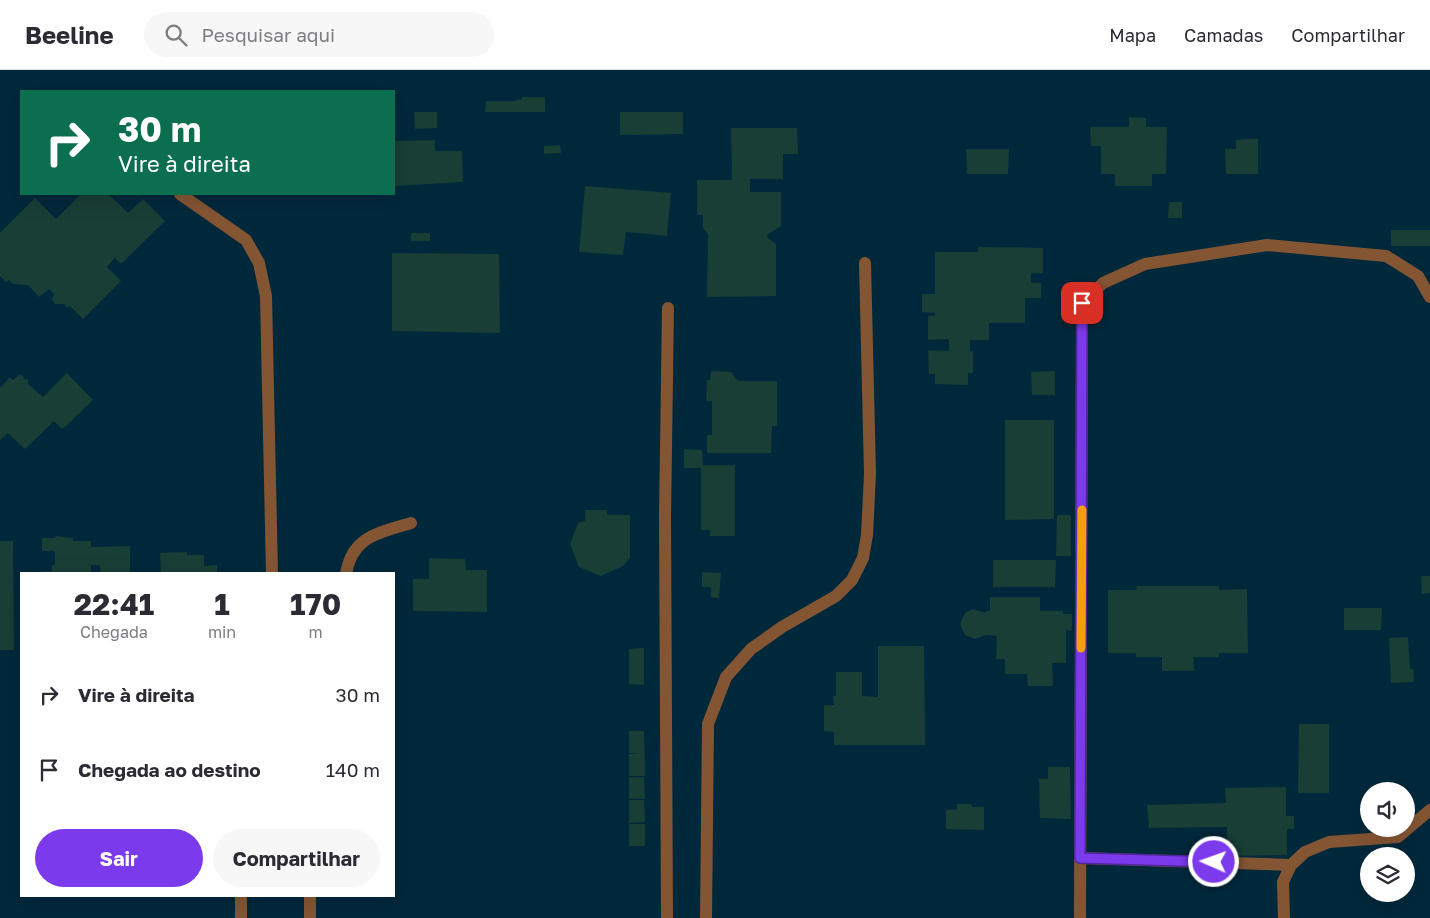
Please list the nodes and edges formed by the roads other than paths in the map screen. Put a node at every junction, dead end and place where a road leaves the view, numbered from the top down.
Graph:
1 (181, 195) edge
2 (865, 263) dead end
3 (1430, 297) edge
4 (668, 308) dead end
5 (411, 523) dead end
6 (272, 572) edge
7 (346, 572) edge
8 (1430, 810) edge
9 (1080, 858) junction
10 (1291, 864) junction
11 (241, 897) edge
12 (310, 897) edge
13 (241, 918) edge
14 (310, 918) edge
15 (667, 918) edge
16 (706, 918) edge
17 (1080, 918) edge
18 (1284, 918) edge

1 - 6 street
2 - 16 street
3 - 9 street
4 - 15 street
5 - 7 street
8 - 10 street
9 - 10 street
9 - 17 street
10 - 18 street
11 - 13 street
12 - 14 street

